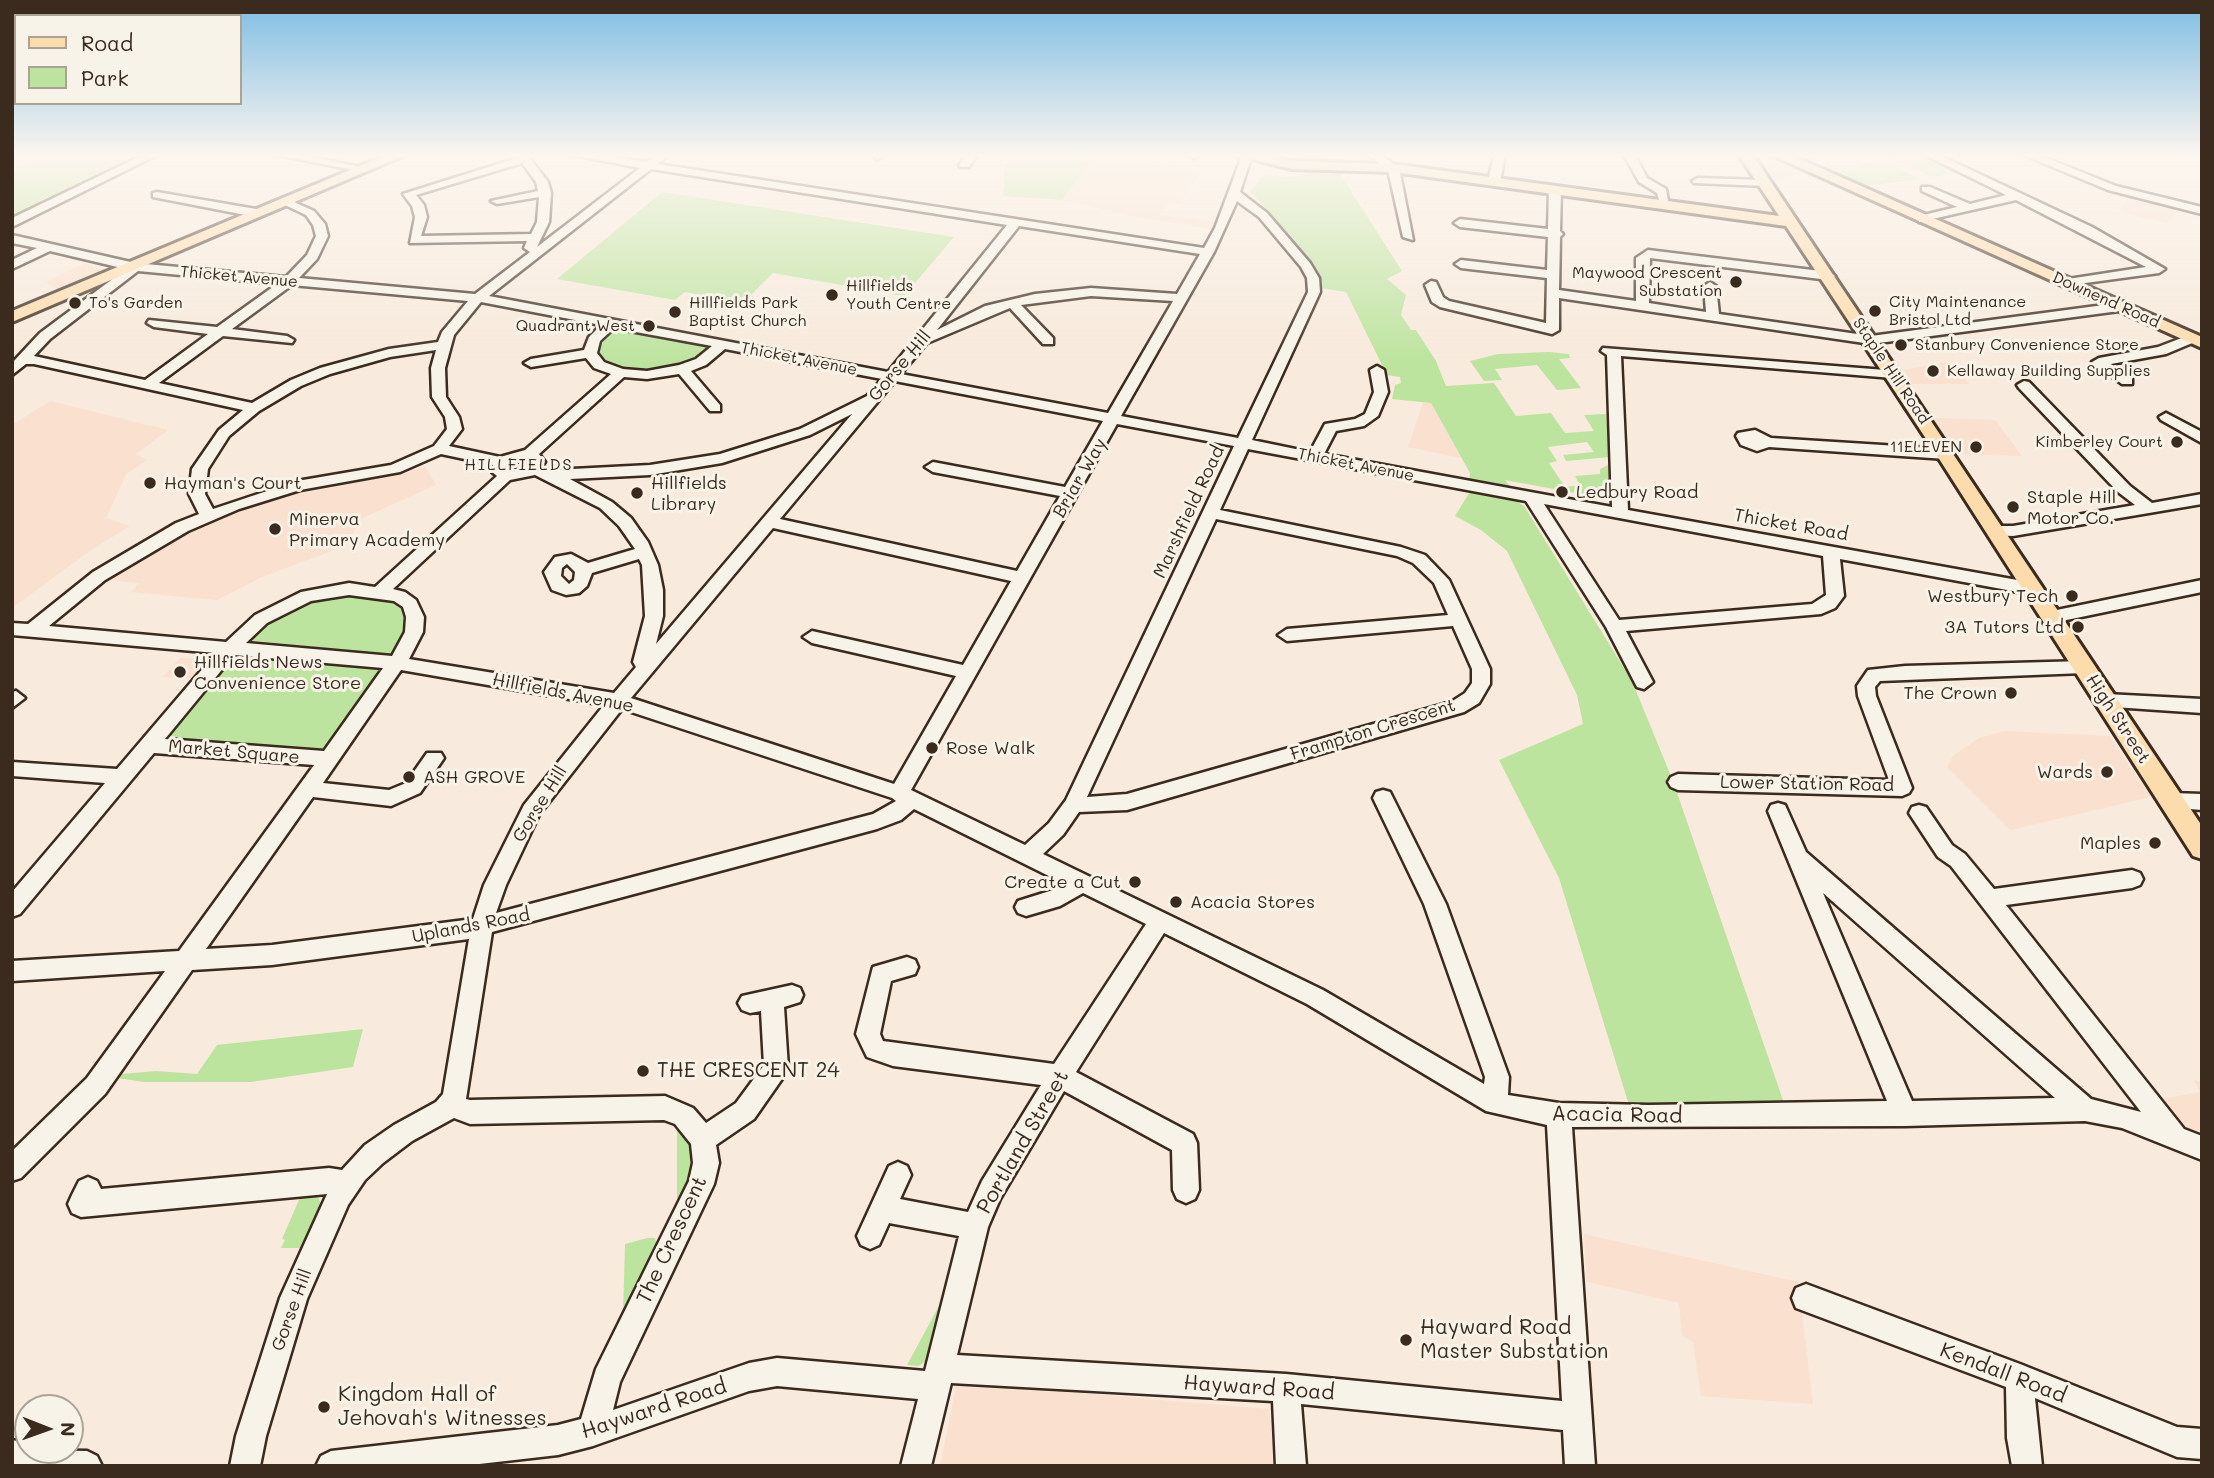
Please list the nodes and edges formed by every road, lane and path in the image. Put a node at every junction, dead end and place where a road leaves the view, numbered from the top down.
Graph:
1 (231, 224) edge
2 (317, 224) edge
3 (419, 224) edge
4 (541, 224) edge
5 (573, 224) edge
6 (1015, 224) edge
7 (1022, 224) edge
8 (1222, 224) edge
9 (1271, 224) edge
10 (1406, 224) edge
11 (1468, 224) edge
12 (1556, 224) edge
13 (1794, 224) edge
14 (1934, 224) edge
15 (2072, 224) edge
16 (1556, 234) junction
17 (537, 237) junction
18 (1409, 237) dead end
19 (12, 239) edge
20 (52, 246) junction
21 (1208, 252) junction
22 (524, 262) junction
23 (1461, 264) dead end
24 (12, 265) edge
25 (135, 267) junction
26 (1555, 275) junction
27 (1829, 276) junction
28 (288, 282) junction
29 (2068, 283) junction
30 (1431, 285) dead end
31 (1710, 286) dead end
32 (1554, 293) junction
33 (478, 298) junction
34 (1181, 298) junction
35 (1012, 303) junction
36 (1643, 307) junction
37 (2119, 307) junction
38 (12, 317) edge
39 (1713, 317) junction
40 (154, 323) dead end
41 (611, 323) junction
42 (219, 331) junction
43 (287, 340) dead end
44 (922, 340) junction
45 (1871, 340) junction
46 (2197, 340) edge
47 (1048, 341) dead end
48 (723, 344) junction
49 (444, 345) junction
50 (590, 353) junction
51 (531, 363) dead end
52 (17, 365) edge
53 (682, 369) junction
54 (1377, 370) dead end
55 (621, 373) junction
56 (1893, 374) junction
57 (892, 376) junction
58 (2127, 381) dead end
59 (148, 384) junction
60 (2024, 385) dead end
61 (873, 398) junction
62 (254, 408) junction
63 (715, 408) dead end
64 (2166, 416) dead end
65 (1114, 418) junction
66 (2202, 439) edge
67 (1244, 442) junction
68 (1767, 442) dead end
69 (439, 449) junction
70 (1946, 454) junction
71 (1315, 457) junction
72 (531, 462) junction
73 (933, 467) dead end
74 (505, 469) junction
75 (552, 475) junction
76 (1072, 493) junction
77 (1530, 497) junction
78 (2202, 499) edge
79 (2149, 508) junction
80 (1210, 513) junction
81 (1620, 514) junction
82 (208, 515) junction
83 (769, 522) junction
84 (1996, 531) junction
85 (644, 552) junction
86 (1831, 554) junction
87 (583, 570) dead end
88 (1023, 578) junction
89 (2202, 586) edge
90 (2034, 589) junction
91 (381, 591) junction
92 (2052, 617) junction
93 (1459, 620) junction
94 (1614, 626) junction
95 (12, 629) edge
96 (33, 630) junction
97 (1287, 635) dead end
98 (812, 637) dead end
99 (231, 647) junction
100 (396, 663) junction
101 (2084, 667) junction
102 (646, 670) junction
103 (969, 673) junction
104 (1644, 682) dead end
105 (619, 701) junction
106 (2106, 701) junction
107 (2202, 706) edge
108 (149, 745) junction
109 (434, 758) dead end
110 (329, 759) junction
111 (12, 769) edge
112 (122, 777) junction
113 (1678, 782) dead end
114 (308, 789) junction
115 (905, 796) junction
116 (1383, 798) dead end
117 (2171, 801) junction
118 (2202, 803) edge
119 (1074, 804) junction
120 (1778, 811) dead end
121 (1919, 813) dead end
122 (2202, 848) edge
123 (1029, 854) junction
124 (1798, 859) junction
125 (2132, 879) dead end
126 (1082, 882) junction
127 (1988, 900) junction
128 (1026, 907) dead end
129 (12, 908) edge
130 (1160, 921) junction
131 (482, 927) junction
132 (184, 960) junction
133 (907, 967) dead end
134 (12, 971) edge
135 (771, 999) dead end
136 (1060, 1076) junction
137 (1495, 1102) junction
138 (450, 1105) junction
139 (2085, 1109) junction
140 (1905, 1114) junction
141 (1559, 1115) junction
142 (703, 1139) junction
143 (2187, 1141) edge
144 (2202, 1162) edge
145 (12, 1169) edge
146 (898, 1175) dead end
147 (347, 1183) junction
148 (88, 1190) dead end
149 (1186, 1190) dead end
150 (882, 1209) junction
151 (975, 1226) junction
152 (870, 1236) dead end
153 (1806, 1298) dead end
154 (937, 1377) junction
155 (2020, 1378) junction
156 (1286, 1388) junction
157 (1578, 1417) junction
158 (593, 1431) junction
159 (2202, 1444) edge
160 (12, 1455) edge
161 (77, 1465) edge
162 (245, 1466) edge
163 (331, 1466) edge
164 (916, 1466) edge
165 (1291, 1466) edge
166 (1580, 1466) edge
167 (2027, 1466) edge

1 - 25 main road
2 - 28 street
3 - 17 street
4 - 17 street
5 - 22 street
6 - 44 street, Gorse Hill
7 - 21 street
8 - 21 street, Briar Way
9 - 67 street, Marshfield Road
10 - 18 street
11 - 16 street
12 - 16 street
13 - 27 main road, Staple Hill Road
14 - 29 main road, Downend Road
15 - 29 street
16 - 26 street
17 - 22 street
19 - 20 street, Thicket Avenue
20 - 24 street
20 - 25 street, Thicket Avenue
21 - 34 street, Briar Way
22 - 33 street
23 - 26 street
25 - 28 street, Thicket Avenue
25 - 38 main road
25 - 52 street
26 - 32 street
27 - 36 street
27 - 45 main road, Staple Hill Road
28 - 33 street, Thicket Avenue
28 - 42 street
29 - 37 main road, Downend Road
30 - 32 street
31 - 39 street
32 - 36 street
33 - 41 street, Thicket Avenue
33 - 49 street
34 - 35 street
34 - 65 street, Briar Way
35 - 44 street
35 - 47 street
36 - 39 street
37 - 45 street
37 - 46 main road, Downend Road
39 - 45 street
40 - 42 street
41 - 48 street, Thicket Avenue
41 - 50 street
42 - 43 street
42 - 59 street
44 - 57 street, Gorse Hill
45 - 56 main road, Staple Hill Road
46 - 58 street
48 - 53 street
48 - 57 street, Thicket Avenue
49 - 62 street
49 - 69 street
50 - 51 street
50 - 55 street
52 - 59 street
53 - 55 street
53 - 63 street
54 - 71 street
55 - 72 street
56 - 70 main road, Staple Hill Road
56 - 81 street
57 - 61 street, Gorse Hill
57 - 65 street, Thicket Avenue
59 - 62 street
60 - 79 street
61 - 75 street
61 - 83 street, Gorse Hill
62 - 82 street
64 - 66 street
65 - 67 street, Thicket Avenue
65 - 76 street, Briar Way
67 - 71 street, Thicket Avenue
67 - 80 street, Marshfield Road
68 - 70 street
69 - 74 street
69 - 82 street
70 - 84 main road, Staple Hill Road
71 - 77 street, Thicket Avenue
72 - 74 street
72 - 75 street
73 - 76 street
74 - 91 street
75 - 85 street
76 - 88 street, Briar Way
77 - 81 street, Thicket Road
77 - 94 street
78 - 79 street
79 - 84 street
80 - 93 street, Frampton Crescent
80 - 119 street, Marshfield Road
81 - 86 street, Thicket Road
82 - 96 street
83 - 88 street
83 - 102 street, Gorse Hill
84 - 90 main road, Staple Hill Road
85 - 87 street
85 - 102 street
86 - 90 street, Thicket Road
86 - 94 street
88 - 103 street, Briar Way
89 - 92 street
90 - 92 main road, High Street
91 - 99 street, Market Square
91 - 100 street
92 - 101 main road, High Street
93 - 97 street
93 - 119 street, Frampton Crescent
94 - 104 street
95 - 96 street, Hillfields Avenue
96 - 99 street, Hillfields Avenue
98 - 103 street
99 - 100 street, Hillfields Avenue
99 - 108 street, Market Square
100 - 105 street, Hillfields Avenue
100 - 110 street
101 - 106 main road, High Street
101 - 113 street, Lower Station Road
102 - 105 street, Gorse Hill
103 - 115 street, Briar Way
105 - 115 street, Hillfields Avenue
105 - 131 street, Gorse Hill
106 - 107 street
106 - 117 main road, High Street
108 - 110 street, Market Square
108 - 112 street
109 - 114 street
110 - 114 street
111 - 112 street
112 - 129 street
114 - 132 street
115 - 123 street, Hillfields Avenue
115 - 131 street, Uplands Road
116 - 137 street
117 - 118 street
117 - 122 main road, High Street
119 - 123 street, Marshfield Road
120 - 124 street
121 - 127 street
123 - 126 street, Hillfields Avenue
124 - 139 street
124 - 140 street
125 - 127 street
126 - 128 street
126 - 130 street, Acacia Road
127 - 143 street
130 - 136 street, Portland Street
130 - 137 street, Acacia Road
131 - 132 street, Uplands Road
131 - 138 street, Gorse Hill
132 - 134 street, Uplands Road
132 - 145 street
133 - 136 street
135 - 142 street
136 - 149 street
136 - 151 street, Portland Street
137 - 141 street, Acacia Road
138 - 142 street
138 - 147 street, Gorse Hill
139 - 140 street, Acacia Road
139 - 143 street, Acacia Road
140 - 141 street, Acacia Road
141 - 157 street
142 - 158 street, The Crescent
143 - 144 street
146 - 150 street
147 - 148 street
147 - 162 street, Gorse Hill
150 - 151 street
150 - 152 street
151 - 154 street, Portland Street
153 - 155 street, Kendall Road
154 - 156 street, Hayward Road
154 - 158 street, Hayward Road
154 - 164 street, Portland Street
155 - 159 street, Kendall Road
155 - 167 street
156 - 157 street, Hayward Road
156 - 165 street
157 - 166 street
158 - 163 street, Hayward Road
160 - 161 street

